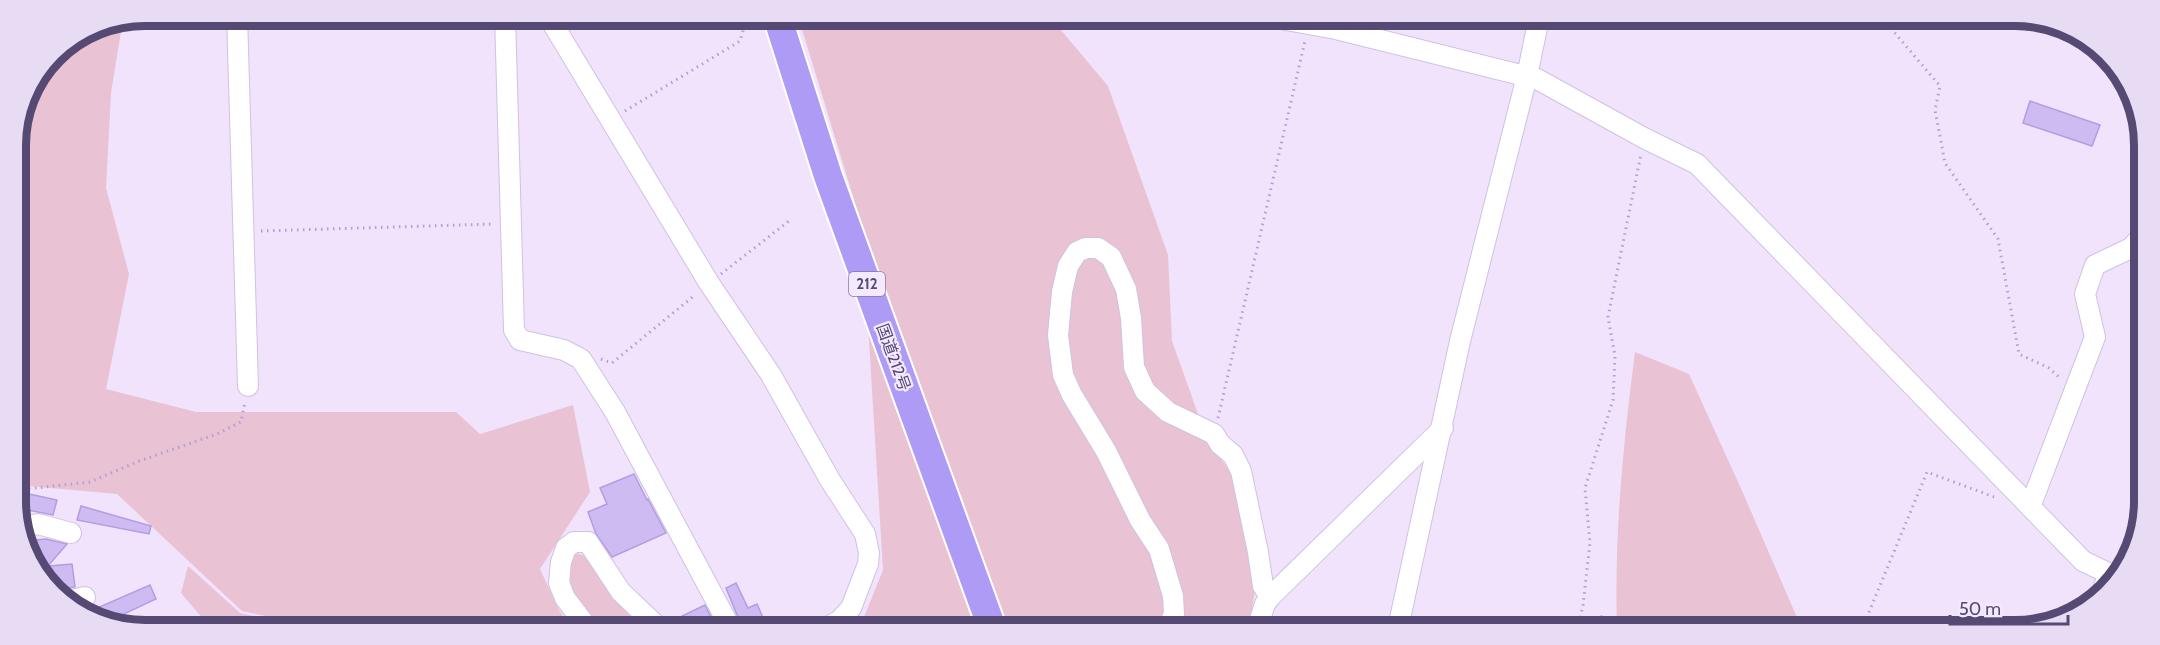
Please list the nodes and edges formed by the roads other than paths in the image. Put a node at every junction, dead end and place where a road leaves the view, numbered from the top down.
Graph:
1 (237, 26) edge
2 (505, 26) edge
3 (554, 26) edge
4 (780, 26) edge
5 (1316, 26) edge
6 (1537, 26) edge
7 (1527, 76) junction
8 (2134, 245) edge
9 (248, 386) road end
10 (1443, 428) junction
11 (2027, 504) junction
12 (29, 526) edge
13 (71, 533) dead end
14 (2109, 574) edge
15 (1270, 597) junction
16 (1172, 619) edge
17 (1260, 619) edge
18 (1400, 619) edge
19 (582, 620) edge
20 (650, 620) edge
21 (726, 620) edge
22 (839, 620) edge
23 (989, 620) edge

1 - 9 street
2 - 21 street
3 - 22 street
4 - 23 highway, 国道212号 / 212
5 - 7 street
6 - 7 street
7 - 10 street
7 - 11 street
8 - 11 street
10 - 15 street
10 - 18 street
11 - 14 street
12 - 13 street
15 - 16 street
15 - 17 street
19 - 20 street

